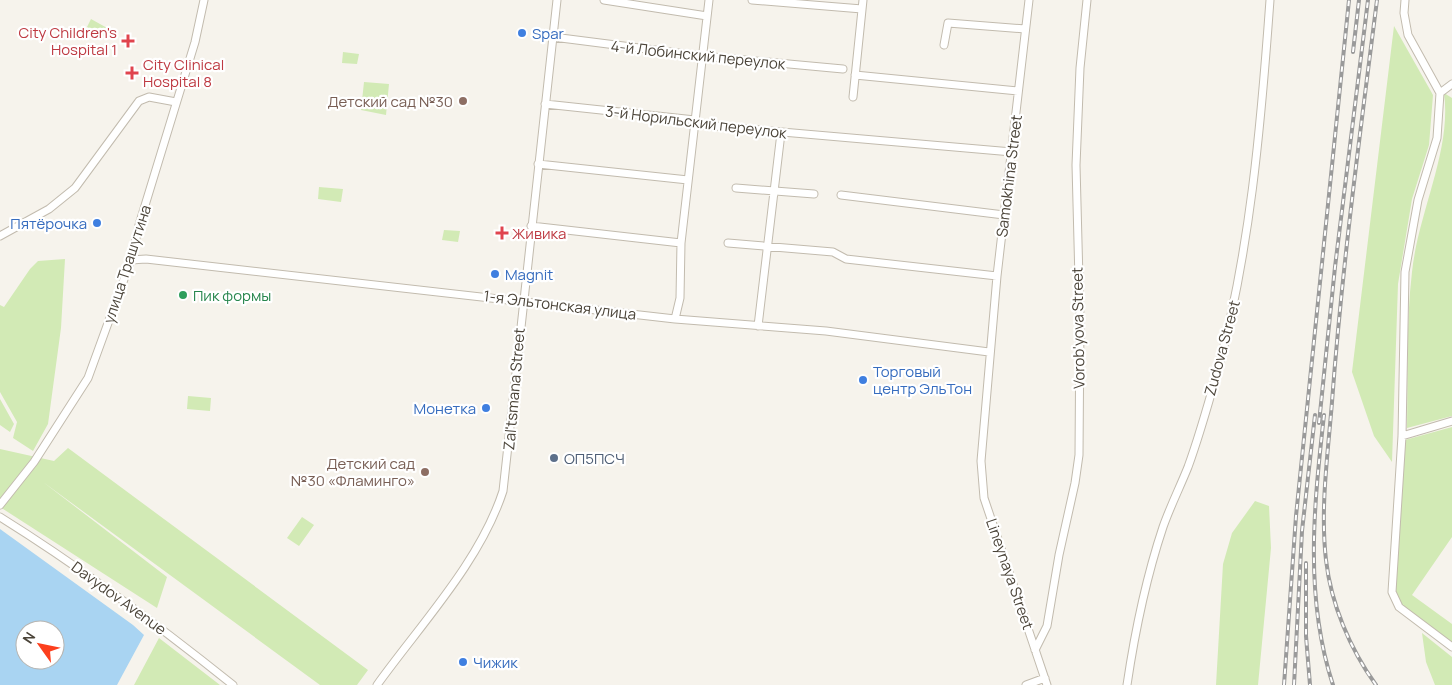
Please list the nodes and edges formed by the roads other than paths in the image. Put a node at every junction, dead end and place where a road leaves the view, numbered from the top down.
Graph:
1 (204, 0) edge
2 (557, 0) edge
3 (604, 0) edge
4 (709, 0) edge
5 (752, 0) edge
6 (863, 0) edge
7 (1028, 0) edge
8 (1087, 0) edge
9 (1270, 0) edge
10 (1404, 0) edge
11 (862, 9) junction
12 (707, 16) junction
13 (1025, 28) junction
14 (552, 37) junction
15 (944, 44) dead end
16 (702, 56) junction
17 (843, 68) dead end
18 (855, 75) junction
19 (1452, 84) edge
20 (1018, 91) junction
21 (1440, 93) junction
22 (853, 97) dead end
23 (176, 102) junction
24 (545, 104) junction
25 (695, 120) junction
26 (781, 133) junction
27 (1012, 152) junction
28 (538, 164) junction
29 (688, 180) junction
30 (736, 188) dead end
31 (775, 191) junction
32 (814, 194) dead end
33 (841, 195) dead end
34 (1004, 215) junction
35 (531, 226) junction
36 (0, 236) edge
37 (681, 243) junction
38 (728, 243) dead end
39 (769, 246) junction
40 (131, 260) junction
41 (997, 276) junction
42 (523, 301) junction
43 (675, 319) junction
44 (758, 326) junction
45 (990, 352) junction
46 (1452, 421) edge
47 (1402, 436) junction
48 (0, 506) edge
49 (0, 518) edge
50 (1452, 648) edge
51 (1036, 650) junction
52 (1046, 681) edge
53 (234, 685) edge
54 (377, 685) edge
55 (1026, 685) edge
56 (1127, 685) edge

1 - 23 street, улица Трашутина
2 - 14 street, Zal'tsmana Street
3 - 12 street
4 - 12 street
5 - 11 street
6 - 11 street
7 - 13 street, Samokhina Street
8 - 51 street, Vorob'yova Street
9 - 56 street, Zudova Street
10 - 21 street
11 - 18 street
12 - 16 street
13 - 15 street
13 - 20 street, Samokhina Street
14 - 16 street, 4-й Лобинский переулок
14 - 24 street, Zal'tsmana Street
16 - 17 street, 4-й Лобинский переулок
16 - 25 street
18 - 20 street
18 - 22 street
19 - 21 street
20 - 27 street, Samokhina Street
21 - 47 street
23 - 36 street
23 - 40 street, улица Трашутина
24 - 25 street, 3-й Норильский переулок
24 - 28 street, Zal'tsmana Street
25 - 26 street, 3-й Норильский переулок
25 - 29 street
26 - 27 street, 3-й Норильский переулок
26 - 31 street
27 - 34 street, Samokhina Street
28 - 29 street
28 - 35 street, Zal'tsmana Street
29 - 37 street
30 - 31 street
31 - 32 street
31 - 39 street
33 - 34 street
34 - 41 street, Samokhina Street
35 - 37 street
35 - 42 street, Zal'tsmana Street
37 - 43 street
38 - 39 street
39 - 41 street
39 - 44 street
40 - 42 street, 1-я Эльтонская улица
40 - 48 street, улица Трашутина
41 - 45 street, Samokhina Street
42 - 43 street, 1-я Эльтонская улица
42 - 54 street, Zal'tsmana Street
43 - 44 street, 1-я Эльтонская улица
44 - 45 street, 1-я Эльтонская улица
45 - 51 street, Lineynaya Street
46 - 47 street
47 - 50 street
49 - 53 street, Davydov Avenue
51 - 52 street, Lineynaya Street
52 - 55 street

